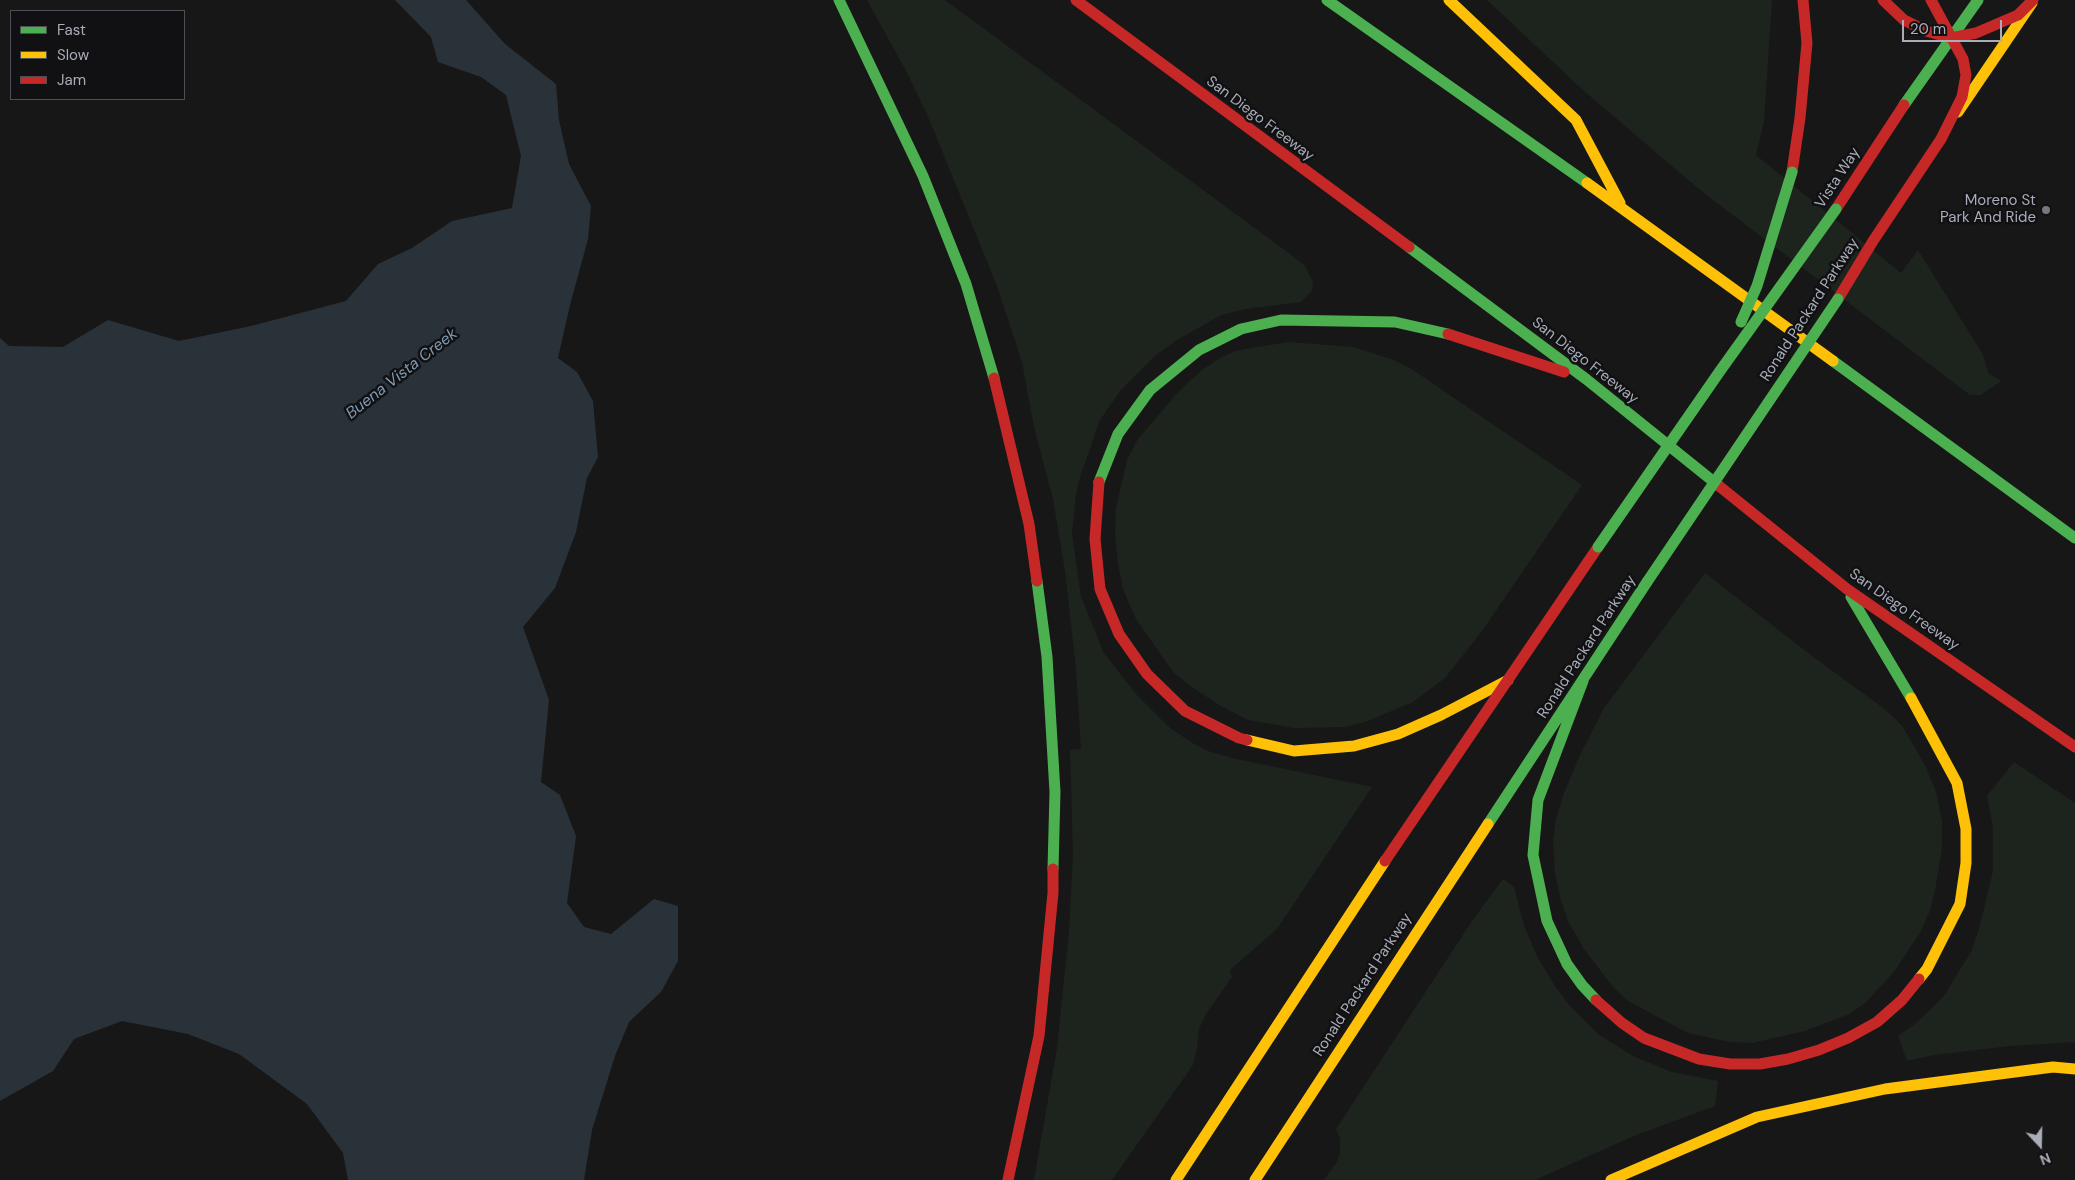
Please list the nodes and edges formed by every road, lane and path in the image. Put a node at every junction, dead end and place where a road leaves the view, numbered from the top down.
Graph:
1 (839, 0) edge
2 (1076, 0) edge
3 (1327, 0) edge
4 (1449, 0) edge
5 (1803, 0) edge
6 (1883, 0) edge
7 (1931, 0) edge
8 (1978, 0) edge
9 (2034, 0) edge
10 (1952, 38) junction
11 (1945, 132) junction
12 (1622, 207) junction
13 (1720, 371) junction
14 (1586, 379) junction
15 (2075, 538) edge
16 (1847, 589) junction
17 (1508, 680) junction
18 (1583, 681) junction
19 (2075, 747) edge
20 (2075, 1069) edge
21 (1008, 1180) edge
22 (1176, 1180) edge
23 (1255, 1180) edge
24 (1612, 1180) edge

1 - 21 main road
2 - 14 main road, San Diego Freeway
3 - 12 main road
4 - 12 main road
5 - 13 main road, bridge
6 - 10 main road
7 - 10 main road
8 - 10 main road, Vista Way
9 - 10 main road
9 - 11 main road
10 - 11 main road
10 - 13 main road, Vista Way, bridge
11 - 18 main road, Ronald Packard Parkway, bridge
12 - 15 main road
13 - 17 main road, bridge
14 - 16 main road, San Diego Freeway
14 - 17 main road
16 - 18 main road
16 - 19 main road, San Diego Freeway
17 - 22 main road
18 - 23 main road, Ronald Packard Parkway
20 - 24 main road

